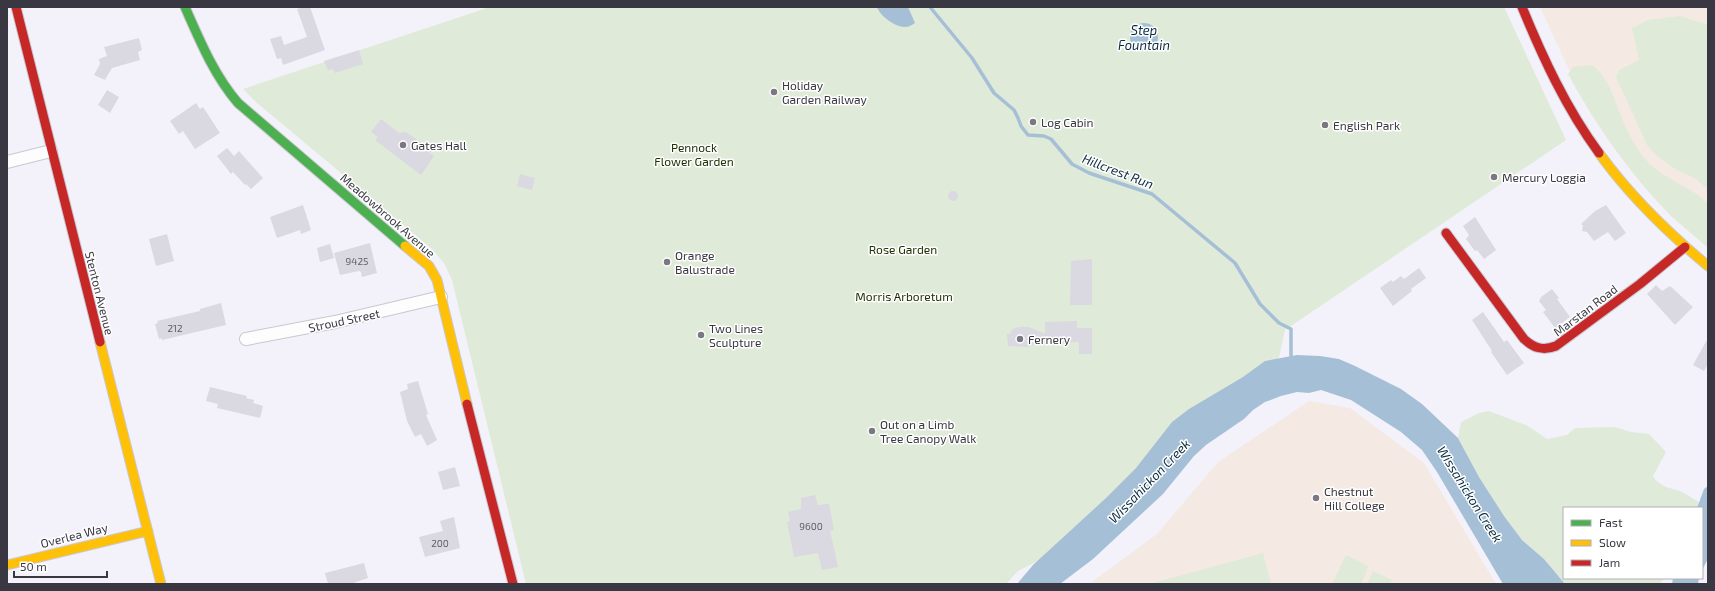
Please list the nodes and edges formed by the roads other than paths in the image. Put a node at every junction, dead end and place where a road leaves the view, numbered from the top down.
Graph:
1 (16, 7) edge
2 (185, 7) edge
3 (1522, 7) edge
4 (51, 151) junction
5 (7, 162) edge
6 (1446, 233) dead end
7 (1685, 247) junction
8 (1708, 266) edge
9 (441, 297) junction
10 (246, 339) dead end
11 (148, 531) junction
12 (7, 565) edge
13 (161, 584) edge
14 (514, 584) edge

1 - 4 street, Stenton Avenue
2 - 9 street, Meadowbrook Avenue
3 - 7 street
4 - 5 street
4 - 11 street, Stenton Avenue
6 - 7 street, Marstan Road
7 - 8 street
9 - 10 street, Stroud Street
9 - 14 street, Meadowbrook Avenue
11 - 12 street, Overlea Way
11 - 13 street, Stenton Avenue

